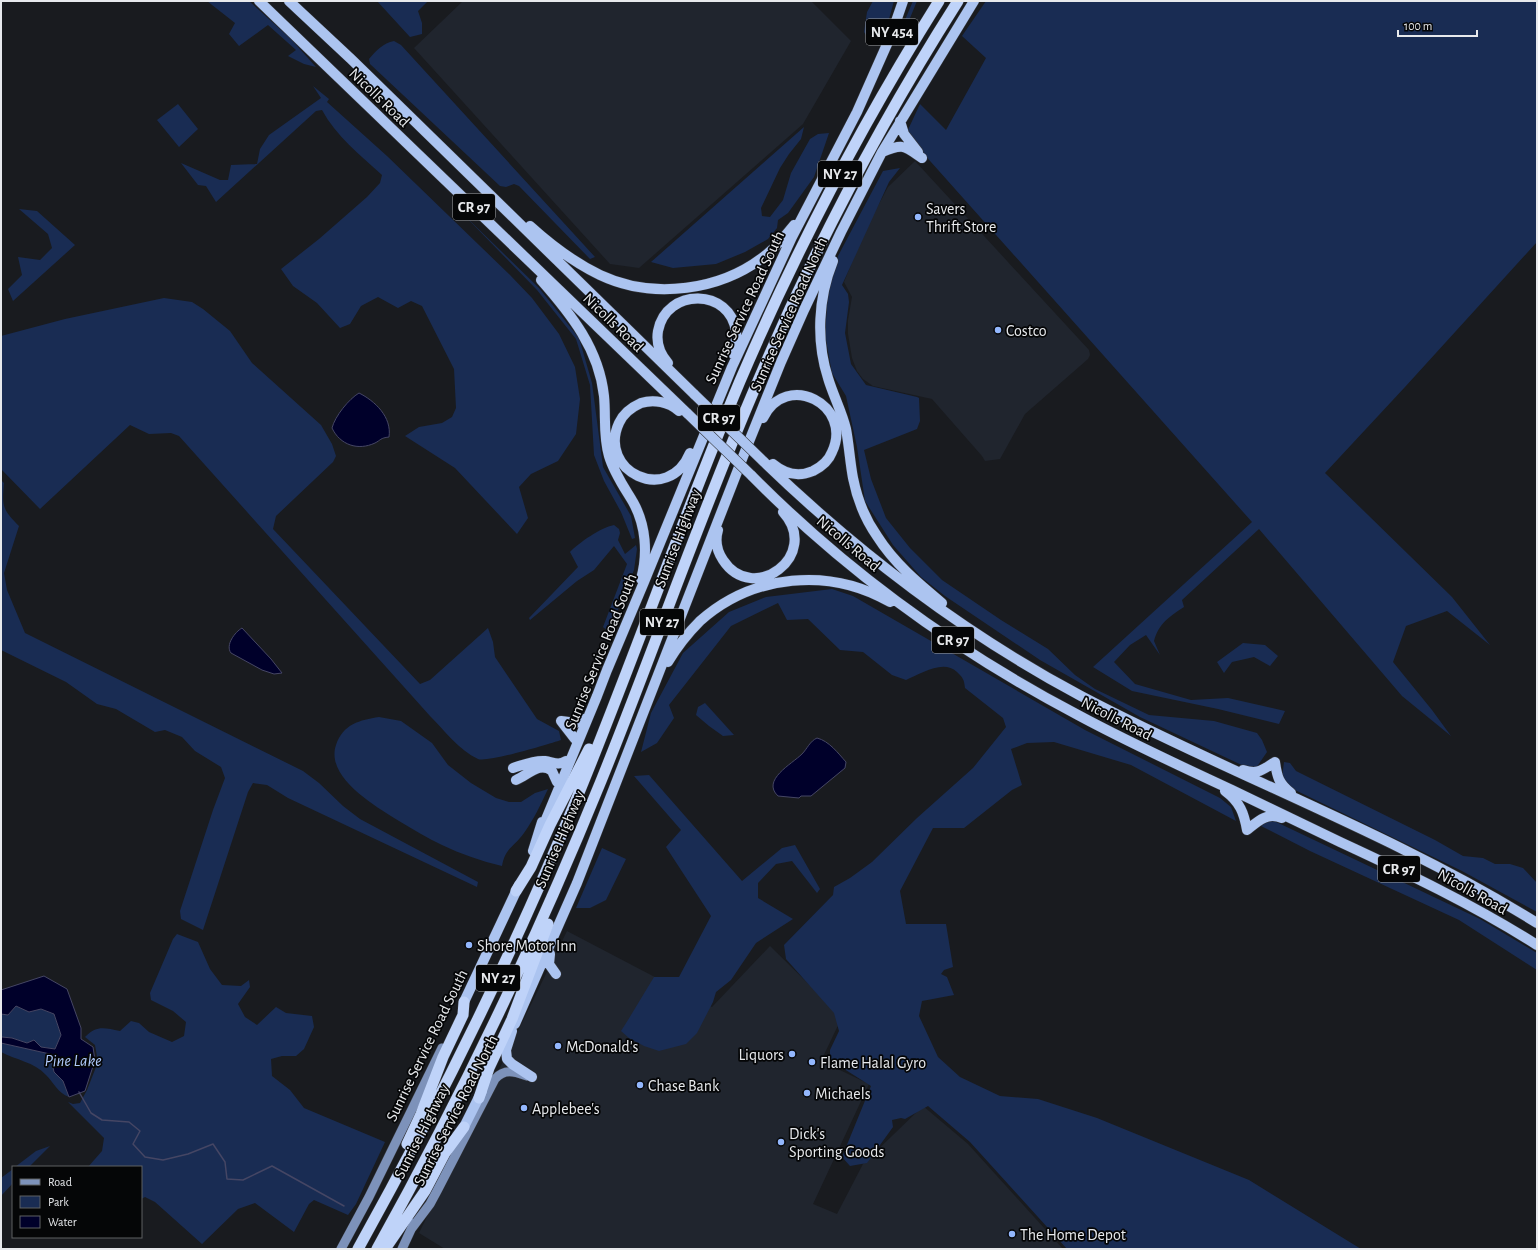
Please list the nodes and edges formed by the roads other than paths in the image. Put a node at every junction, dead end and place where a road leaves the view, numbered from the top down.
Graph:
1 (259, 1) edge
2 (289, 1) edge
3 (898, 1) edge
4 (903, 1) edge
5 (940, 1) edge
6 (958, 1) edge
7 (974, 1) edge
8 (879, 61) junction
9 (900, 121) junction
10 (882, 152) junction
11 (464, 170) junction
12 (866, 183) junction
13 (804, 213) junction
14 (504, 236) junction
15 (724, 384) junction
16 (695, 395) junction
17 (686, 416) junction
18 (709, 423) junction
19 (744, 445) junction
20 (765, 459) junction
21 (762, 486) junction
22 (729, 492) junction
23 (632, 608) junction
24 (930, 624) junction
25 (980, 636) junction
26 (607, 670) junction
27 (657, 678) junction
28 (617, 697) junction
29 (583, 719) junction
30 (575, 738) junction
31 (566, 761) junction
32 (1224, 766) junction
33 (514, 768) dead end
34 (1207, 778) junction
35 (516, 780) dead end
36 (557, 782) junction
37 (1313, 807) junction
38 (1309, 827) junction
39 (533, 851) junction
40 (571, 852) junction
41 (516, 891) junction
42 (1537, 922) edge
43 (552, 942) junction
44 (1537, 945) edge
45 (530, 991) junction
46 (464, 1002) junction
47 (512, 1031) junction
48 (532, 1077) joint
49 (479, 1098) junction
50 (464, 1127) junction
51 (373, 1222) junction
52 (412, 1228) junction
53 (341, 1249) edge
54 (358, 1249) edge
55 (377, 1249) edge
56 (385, 1249) edge
57 (402, 1249) edge

1 - 14 highway, Nicolls Road / CR 97
2 - 11 highway, Nicolls Road / CR 97
3 - 8 main road
4 - 8 highway, NY 454
5 - 28 highway, Sunrise Highway / NY 27
6 - 40 highway, Sunrise Highway / NY 27
7 - 9 highway, Sunrise Service Road North
8 - 13 highway, Sunrise Service Road South
9 - 10 highway, Sunrise Service Road North
9 - 10 highway
10 - 12 highway, Sunrise Service Road North
11 - 13 highway
11 - 16 highway, Nicolls Road / CR 97
12 - 19 highway, Sunrise Service Road North
12 - 25 highway
13 - 15 highway, Sunrise Service Road South
14 - 17 highway, Nicolls Road / CR 97
14 - 23 highway
15 - 16 highway
15 - 18 highway, Sunrise Service Road South
16 - 19 highway, Nicolls Road / CR 97, bridge
17 - 18 highway
17 - 21 highway, Nicolls Road / CR 97, bridge
18 - 23 highway, Sunrise Service Road South
19 - 20 highway, bridge
19 - 20 highway
19 - 22 highway, Sunrise Service Road North
20 - 25 highway, Nicolls Road / CR 97
21 - 22 highway
21 - 24 highway, Nicolls Road / CR 97
22 - 27 highway, Sunrise Service Road North
23 - 26 highway, Sunrise Service Road South
24 - 27 highway
24 - 34 highway, Nicolls Road / CR 97
25 - 32 highway, Nicolls Road / CR 97
26 - 29 highway
26 - 39 highway, Sunrise Service Road South
27 - 43 highway, Sunrise Service Road North
28 - 41 highway
28 - 51 highway, Sunrise Highway / NY 27
29 - 30 highway
29 - 30 highway
30 - 31 highway
31 - 33 highway
31 - 36 highway
32 - 37 highway, Nicolls Road / CR 97
32 - 37 highway
34 - 38 highway, Nicolls Road / CR 97
34 - 38 highway
35 - 36 highway
36 - 39 highway
37 - 42 highway, Nicolls Road / CR 97
38 - 44 highway, Nicolls Road / CR 97
39 - 41 highway, Sunrise Service Road South
40 - 49 highway
40 - 55 highway, Sunrise Highway / NY 27
41 - 46 highway, Sunrise Service Road South
43 - 45 highway, Sunrise Service Road North
43 - 45 highway
45 - 47 highway, Sunrise Service Road North
46 - 51 highway
46 - 53 main road, Sunrise Service Road South
47 - 48 highway
47 - 49 highway, Sunrise Service Road North
48 - 52 main road
49 - 50 highway, Sunrise Service Road North
50 - 52 main road, Sunrise Service Road North
50 - 56 highway
51 - 54 highway, Sunrise Highway / NY 27
52 - 57 main road, Sunrise Service Road North

